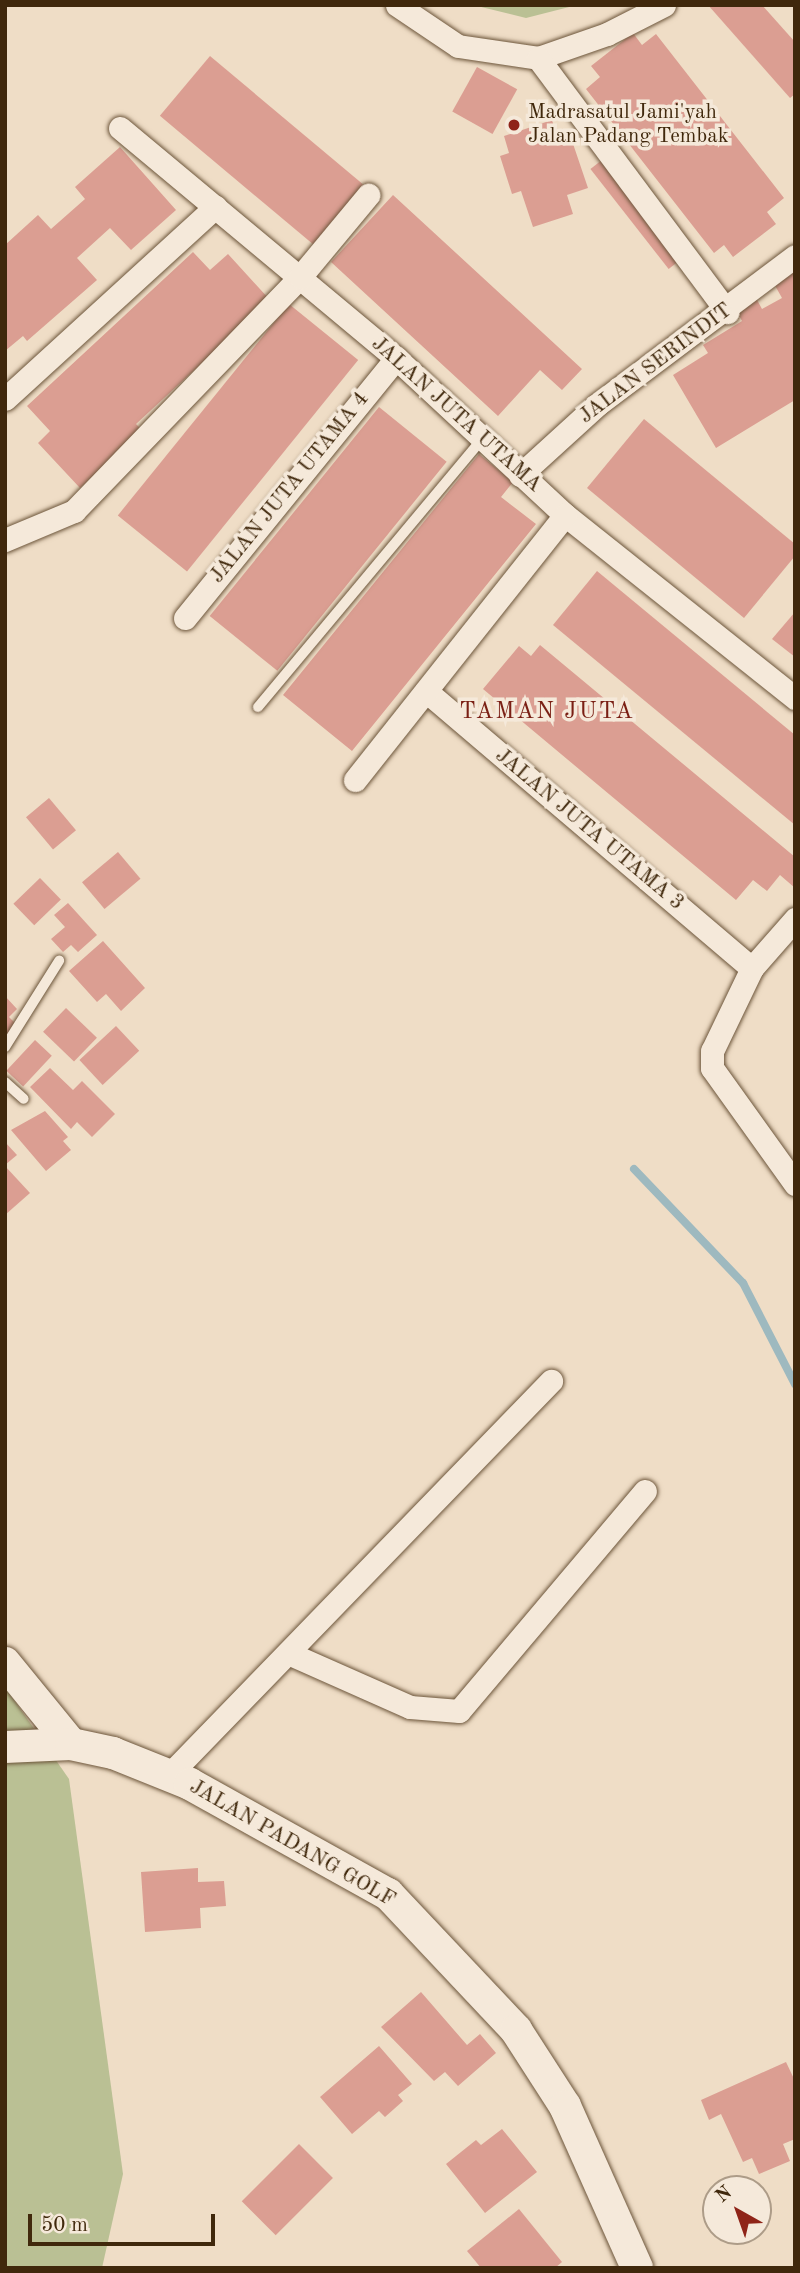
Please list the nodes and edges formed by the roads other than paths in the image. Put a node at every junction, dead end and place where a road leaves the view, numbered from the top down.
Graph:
1 (397, 5) edge
2 (664, 5) edge
3 (538, 58) junction
4 (120, 128) dead end
5 (368, 195) dead end
6 (215, 207) junction
7 (795, 256) edge
8 (300, 277) junction
9 (727, 312) junction
10 (396, 358) junction
11 (5, 399) edge
12 (481, 440) junction
13 (520, 475) junction
14 (565, 515) junction
15 (5, 540) edge
16 (185, 618) dead end
17 (426, 691) junction
18 (795, 698) edge
19 (258, 707) dead end
20 (355, 780) dead end
21 (795, 919) edge
22 (60, 961) dead end
23 (752, 968) junction
24 (5, 1048) edge
25 (5, 1082) edge
26 (24, 1099) dead end
27 (795, 1184) edge
28 (551, 1381) dead end
29 (645, 1491) dead end
30 (288, 1653) junction
31 (5, 1663) edge
32 (71, 1744) junction
33 (5, 1746) edge
34 (169, 1775) junction
35 (637, 2268) edge

1 - 3 street
2 - 3 street
3 - 9 street
4 - 6 street, JALAN JUTA UTAMA
5 - 8 street
6 - 8 street, JALAN JUTA UTAMA
6 - 11 street
7 - 9 street, JALAN SERINDIT
8 - 10 street, JALAN JUTA UTAMA
8 - 15 street
9 - 13 street, JALAN SERINDIT
10 - 12 street, JALAN JUTA UTAMA
10 - 16 street, JALAN JUTA UTAMA 4
12 - 13 street, JALAN JUTA UTAMA
12 - 19 lane
13 - 14 street, JALAN JUTA UTAMA
14 - 17 street
14 - 18 street, JALAN JUTA UTAMA
17 - 20 street
17 - 23 street, JALAN JUTA UTAMA 3
21 - 23 street
22 - 24 lane
23 - 27 street
25 - 26 lane
28 - 30 street
29 - 30 street
30 - 34 street
31 - 32 street
32 - 33 street, JALAN PADANG GOLF
32 - 34 street, JALAN PADANG GOLF
34 - 35 street, JALAN PADANG GOLF

